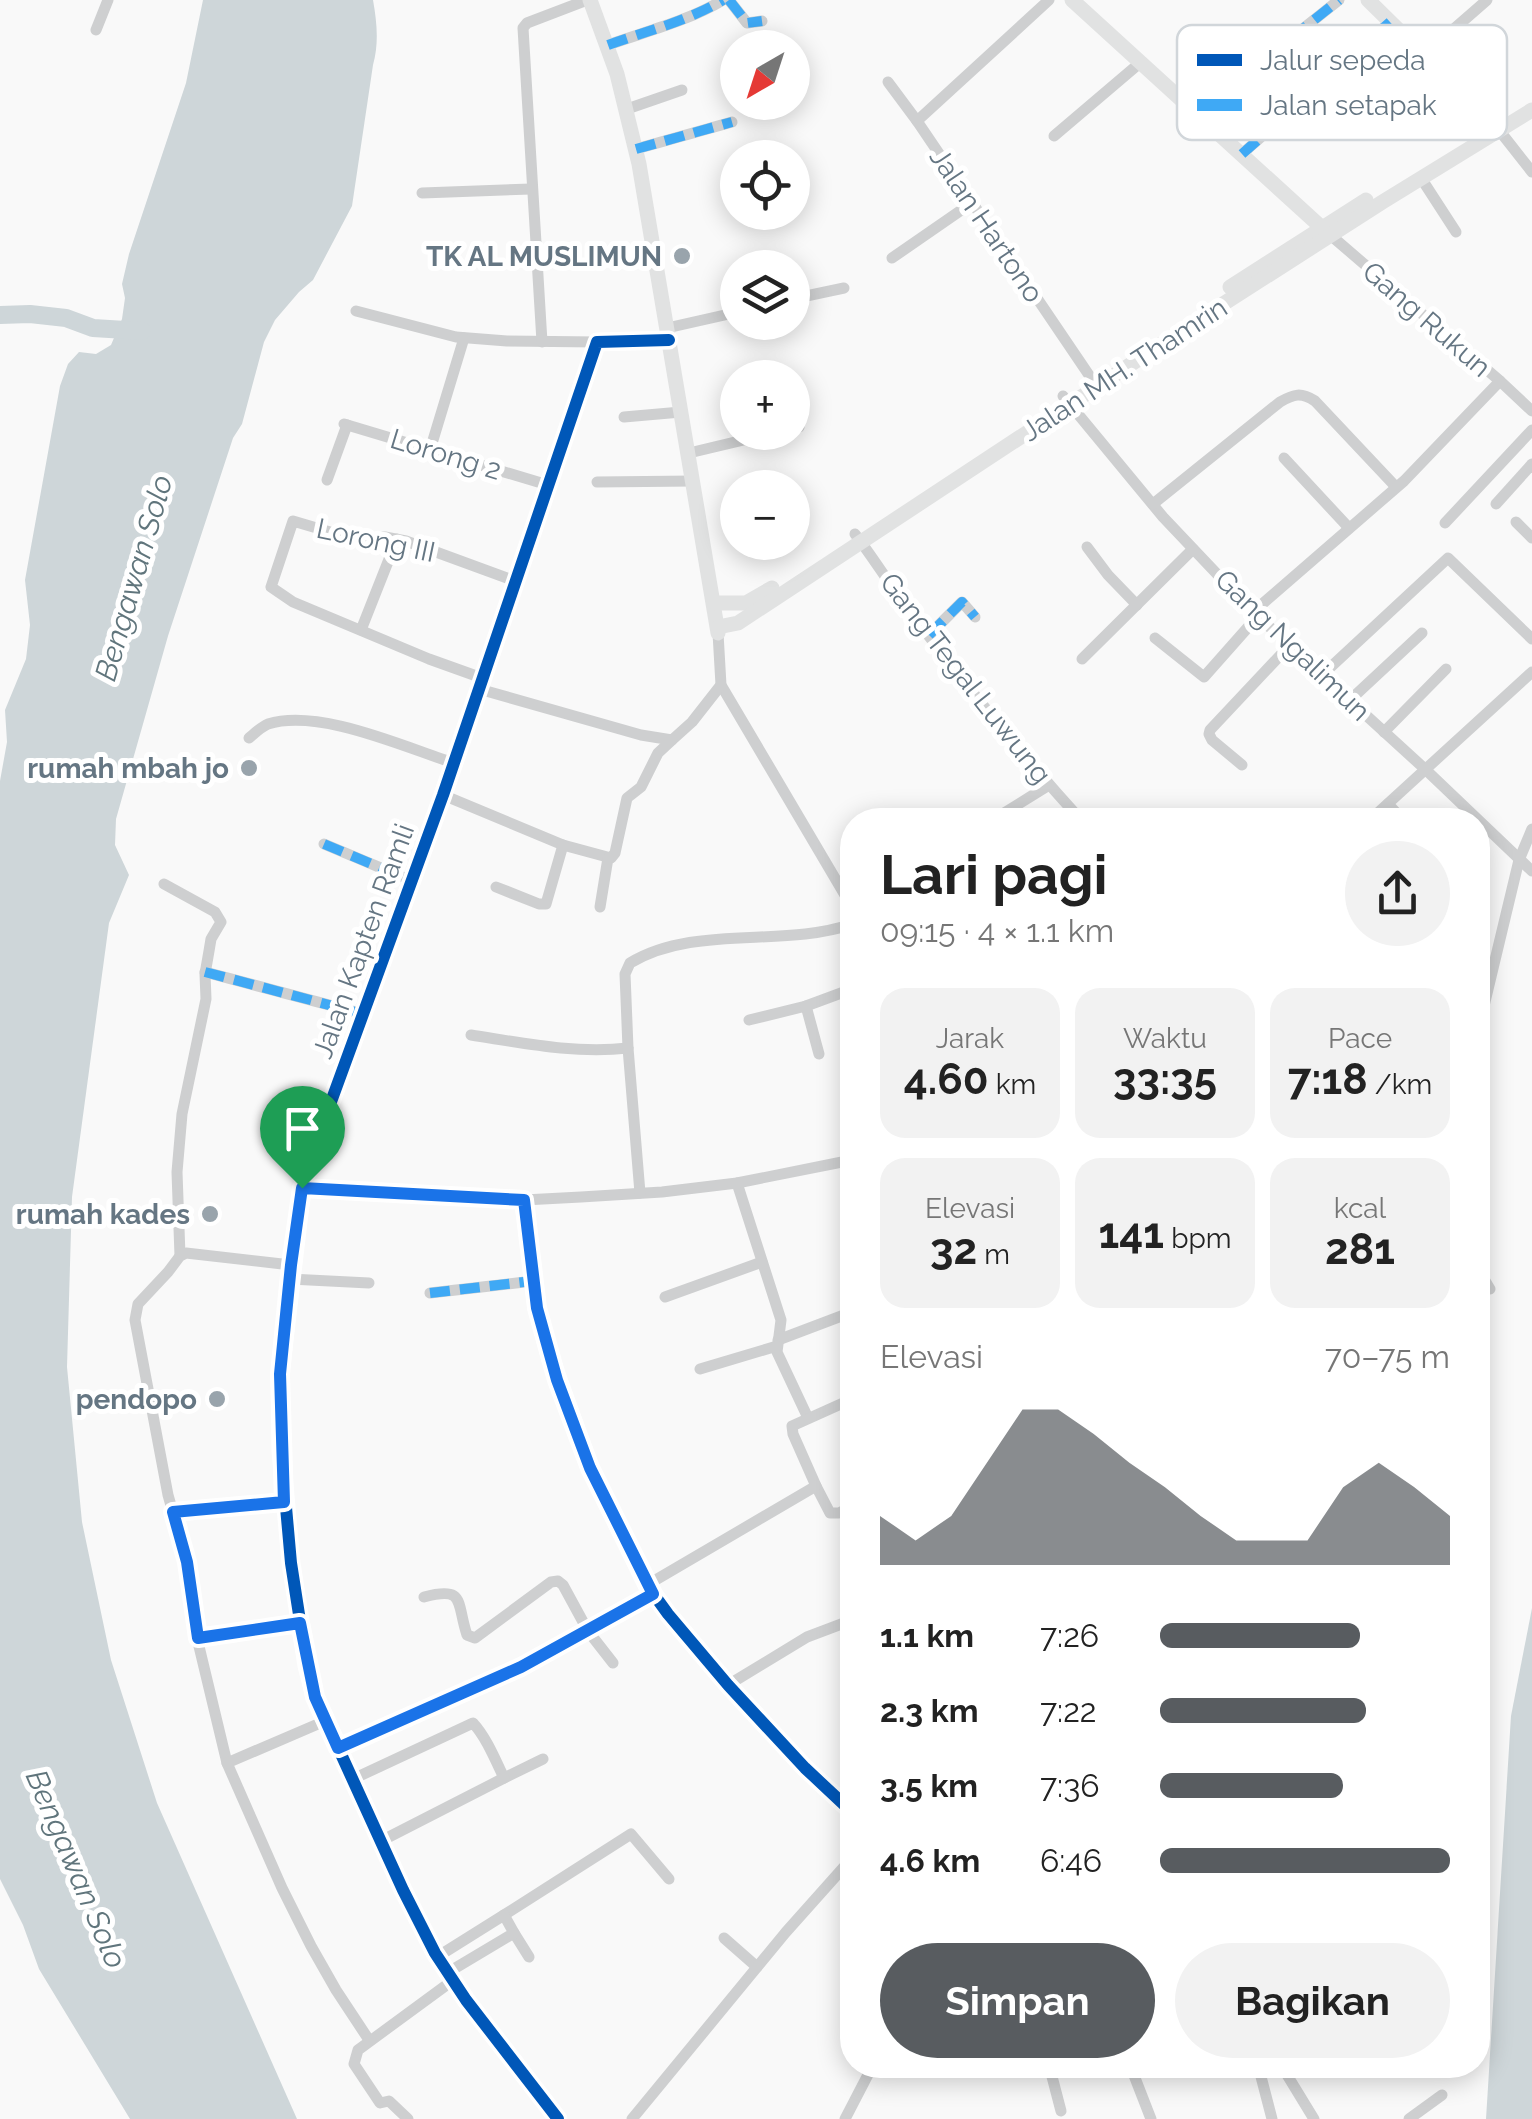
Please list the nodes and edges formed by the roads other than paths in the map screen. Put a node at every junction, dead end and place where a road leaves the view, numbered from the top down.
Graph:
1 (108, 0) edge
2 (588, 0) edge
3 (726, 0) edge
4 (1049, 0) edge
5 (1072, 0) edge
6 (1340, 0) edge
7 (1368, 0) edge
8 (1487, 0) edge
9 (762, 21) dead end
10 (1390, 22) junction
11 (1308, 25) edge
12 (1387, 25) edge
13 (1393, 25) edge
14 (1459, 25) edge
15 (96, 30) dead end
16 (608, 45) junction
17 (1140, 62) junction
18 (888, 82) dead end
19 (682, 90) dead end
20 (1177, 95) edge
21 (1532, 98) edge
22 (627, 109) junction
23 (1532, 110) edge
24 (1507, 119) edge
25 (917, 121) junction
26 (732, 122) dead end
27 (1507, 123) edge
28 (1054, 136) dead end
29 (1227, 140) edge
30 (1258, 140) edge
31 (1476, 140) edge
32 (1478, 140) edge
33 (1502, 140) edge
34 (636, 149) junction
35 (1242, 154) junction
36 (1532, 172) edge
37 (1421, 178) junction
38 (531, 189) junction
39 (422, 192) dead end
40 (973, 202) junction
41 (1326, 231) junction
42 (1456, 232) dead end
43 (892, 258) dead end
44 (844, 288) dead end
45 (810, 295) edge
46 (356, 311) dead end
47 (720, 318) edge
48 (668, 334) junction
49 (464, 338) junction
50 (542, 342) junction
51 (598, 342) junction
52 (1091, 378) junction
53 (1500, 382) junction
54 (1066, 400) junction
55 (681, 412) junction
56 (1532, 412) edge
57 (624, 417) dead end
58 (1532, 430) edge
59 (720, 445) edge
60 (430, 450) junction
61 (688, 453) junction
62 (1284, 458) dead end
63 (1532, 464) edge
64 (327, 480) dead end
65 (693, 481) junction
66 (597, 482) dead end
67 (548, 484) junction
68 (1396, 487) junction
69 (1153, 504) junction
70 (1496, 504) dead end
71 (1516, 522) dead end
72 (1445, 524) dead end
73 (1349, 528) junction
74 (858, 538) junction
75 (1532, 538) edge
76 (397, 539) junction
77 (1087, 547) dead end
78 (1193, 549) junction
79 (515, 581) junction
80 (715, 603) junction
81 (736, 604) junction
82 (1137, 605) junction
83 (1256, 614) junction
84 (746, 617) junction
85 (975, 617) dead end
86 (361, 630) junction
87 (718, 630) junction
88 (1422, 633) dead end
89 (929, 635) junction
90 (1155, 638) dead end
91 (1532, 639) edge
92 (1289, 646) junction
93 (1082, 659) dead end
94 (1446, 669) dead end
95 (1532, 672) edge
96 (1321, 676) junction
97 (480, 683) junction
98 (723, 688) junction
99 (1349, 701) junction
100 (1384, 732) junction
101 (249, 738) dead end
102 (672, 740) junction
103 (454, 763) junction
104 (1242, 765) dead end
105 (1426, 770) junction
106 (1050, 785) junction
107 (443, 795) junction
108 (1388, 804) junction
109 (1013, 808) edge
110 (1071, 808) edge
111 (1384, 808) edge
112 (1392, 808) edge
113 (1465, 808) edge
114 (1532, 829) edge
115 (1490, 832) edge
116 (324, 844) dead end
117 (563, 845) junction
118 (608, 858) junction
119 (1519, 860) junction
120 (1532, 871) edge
121 (412, 881) junction
122 (164, 884) dead end
123 (496, 886) dead end
124 (840, 887) edge
125 (600, 906) dead end
126 (840, 928) edge
127 (205, 972) junction
128 (1490, 980) edge
129 (840, 993) edge
130 (806, 1006) junction
131 (363, 1014) junction
132 (749, 1020) dead end
133 (470, 1035) dead end
134 (628, 1048) junction
135 (819, 1054) dead end
136 (840, 1162) edge
137 (738, 1183) junction
138 (302, 1188) junction
139 (640, 1193) junction
140 (524, 1200) junction
141 (180, 1256) junction
142 (762, 1262) junction
143 (291, 1272) junction
144 (533, 1281) junction
145 (370, 1282) dead end
146 (430, 1293) dead end
147 (666, 1298) dead end
148 (840, 1317) edge
149 (778, 1343) junction
150 (700, 1369) dead end
151 (840, 1403) edge
152 (808, 1418) junction
153 (816, 1486) junction
154 (284, 1502) junction
155 (173, 1512) junction
156 (840, 1512) edge
157 (650, 1590) junction
158 (424, 1597) dead end
159 (300, 1623) junction
160 (840, 1624) edge
161 (588, 1632) junction
162 (198, 1638) junction
163 (614, 1663) dead end
164 (728, 1685) junction
165 (325, 1721) junction
166 (338, 1748) junction
167 (543, 1758) dead end
168 (226, 1763) junction
169 (504, 1778) junction
170 (353, 1779) junction
171 (840, 1801) edge
172 (381, 1841) junction
173 (840, 1872) edge
174 (669, 1879) dead end
175 (504, 1915) junction
176 (514, 1932) junction
177 (724, 1938) dead end
178 (529, 1956) dead end
179 (437, 1957) junction
180 (757, 1967) junction
181 (450, 1977) junction
182 (369, 2040) junction
183 (866, 2078) edge
184 (1052, 2078) edge
185 (1135, 2078) edge
186 (1261, 2078) edge
187 (1290, 2078) edge
188 (1442, 2095) dead end
189 (1061, 2111) dead end
190 (408, 2119) edge
191 (558, 2119) edge
192 (632, 2119) edge
193 (845, 2119) edge
194 (1152, 2119) edge
195 (1272, 2119) edge
196 (1314, 2119) edge
197 (1409, 2119) edge

1 - 15 street
2 - 16 main road
2 - 38 street
3 - 9 street
3 - 16 street
4 - 25 street, Jalan Hartono
5 - 17 main road
6 - 11 street
7 - 10 main road
8 - 14 street
10 - 12 street
10 - 13 main road
16 - 22 main road
17 - 20 main road
17 - 28 street
18 - 25 street
19 - 22 street
21 - 24 main road, Jalan MH. Thamrin
22 - 34 main road
23 - 27 main road, Jalan MH. Thamrin
25 - 40 street, Jalan Hartono
26 - 34 street
29 - 35 main road
30 - 35 street
31 - 41 main road, Jalan MH. Thamrin
32 - 37 main road, Jalan MH. Thamrin
33 - 36 street
34 - 48 main road
35 - 41 main road
37 - 41 main road, Jalan MH. Thamrin
37 - 42 street
38 - 39 street
38 - 50 street
40 - 43 street
40 - 52 street, Jalan Hartono
41 - 52 main road, Jalan MH. Thamrin
41 - 53 street, Gang Rukun
41 - 54 main road, Jalan MH. Thamrin
44 - 45 street
46 - 49 street
47 - 48 street
48 - 51 street
48 - 55 main road
49 - 50 street
49 - 60 street
50 - 51 street
51 - 67 street, Jalan Kapten Ramli
52 - 54 main road, Jalan MH. Thamrin
53 - 56 street, Gang Rukun
53 - 68 street
54 - 69 street, Gang Ngalimun
54 - 74 main road, Jalan MH. Thamrin
55 - 57 street
55 - 61 main road
58 - 72 street
59 - 61 street
60 - 64 street, Lorong 2
60 - 67 street, Lorong 2
61 - 65 main road
62 - 73 street
63 - 70 street
65 - 66 street
65 - 80 main road
67 - 79 street, Jalan Kapten Ramli
68 - 69 street
68 - 73 street
69 - 78 street, Gang Ngalimun
71 - 75 street
73 - 83 street
74 - 81 main road, Jalan MH. Thamrin
74 - 84 main road, Jalan MH. Thamrin
74 - 89 street, Gang Tegal Luwung
76 - 79 street, Lorong III
76 - 86 street
76 - 86 street, Lorong III
77 - 82 street
78 - 82 street
78 - 83 street, Gang Ngalimun
79 - 97 street, Jalan Kapten Ramli
80 - 81 main road, Jalan MH. Thamrin
80 - 87 main road
81 - 84 main road
82 - 93 street
83 - 90 street
83 - 92 street, Gang Ngalimun
84 - 87 main road, Jalan MH. Thamrin
85 - 89 street
86 - 97 street
87 - 98 street
88 - 99 street
89 - 106 street, Gang Tegal Luwung
91 - 96 street
92 - 96 street, Gang Ngalimun
92 - 104 street
94 - 100 street
95 - 105 street
96 - 99 street, Gang Ngalimun
97 - 102 street
97 - 103 street, Jalan Kapten Ramli
98 - 102 street
98 - 124 street
99 - 100 street, Gang Ngalimun
100 - 105 street, Gang Ngalimun
101 - 103 street
102 - 118 street
103 - 107 street, Jalan Kapten Ramli
105 - 108 street
105 - 113 street, Gang Ngalimun
106 - 109 street
106 - 110 street, Gang Tegal Luwung
107 - 117 street
107 - 121 street, Jalan Kapten Ramli
108 - 111 street
108 - 112 street
114 - 119 street
115 - 119 street, Gang Ngalimun
116 - 121 street
117 - 118 street
117 - 123 street
118 - 125 street
119 - 120 street, Gang Ngalimun
119 - 128 street
121 - 131 street, Jalan Kapten Ramli
122 - 127 street
126 - 134 street
127 - 131 street
127 - 141 street
129 - 130 street
130 - 132 street
130 - 135 street
131 - 138 street, Jalan Kapten Ramli
133 - 134 street
134 - 139 street
136 - 137 street
137 - 139 street
137 - 142 street
138 - 140 street
138 - 143 street, Jalan Kapten Ramli
139 - 140 street
140 - 144 street
141 - 143 street
141 - 155 street
142 - 147 street
142 - 149 street
143 - 145 street
143 - 154 street, Jalan Kapten Ramli
144 - 146 street
144 - 157 street
148 - 149 street
149 - 150 street
149 - 152 street
151 - 152 street
152 - 153 street
153 - 156 street
153 - 157 street
154 - 155 street
154 - 159 street, Jalan Kapten Ramli
155 - 162 street
157 - 161 street
157 - 164 street
158 - 161 street
159 - 162 street
159 - 165 street, Jalan Kapten Ramli
160 - 164 street
161 - 163 street
161 - 166 street
162 - 168 street
164 - 171 street
165 - 166 street, Jalan Kapten Ramli
165 - 168 street
166 - 170 street, Jalan Kapten Ramli
167 - 169 street
168 - 182 street
169 - 170 street
169 - 172 street
170 - 172 street, Jalan Kapten Ramli
172 - 179 street, Jalan Kapten Ramli
173 - 180 street
174 - 175 street
175 - 176 street
175 - 179 street
176 - 178 street
176 - 181 street
177 - 180 street
179 - 181 street, Jalan Kapten Ramli
180 - 192 street
181 - 182 street
181 - 191 street, Jalan Kapten Ramli
182 - 190 street
183 - 193 street
184 - 189 street
185 - 194 street
186 - 195 street
187 - 196 street
188 - 197 street

